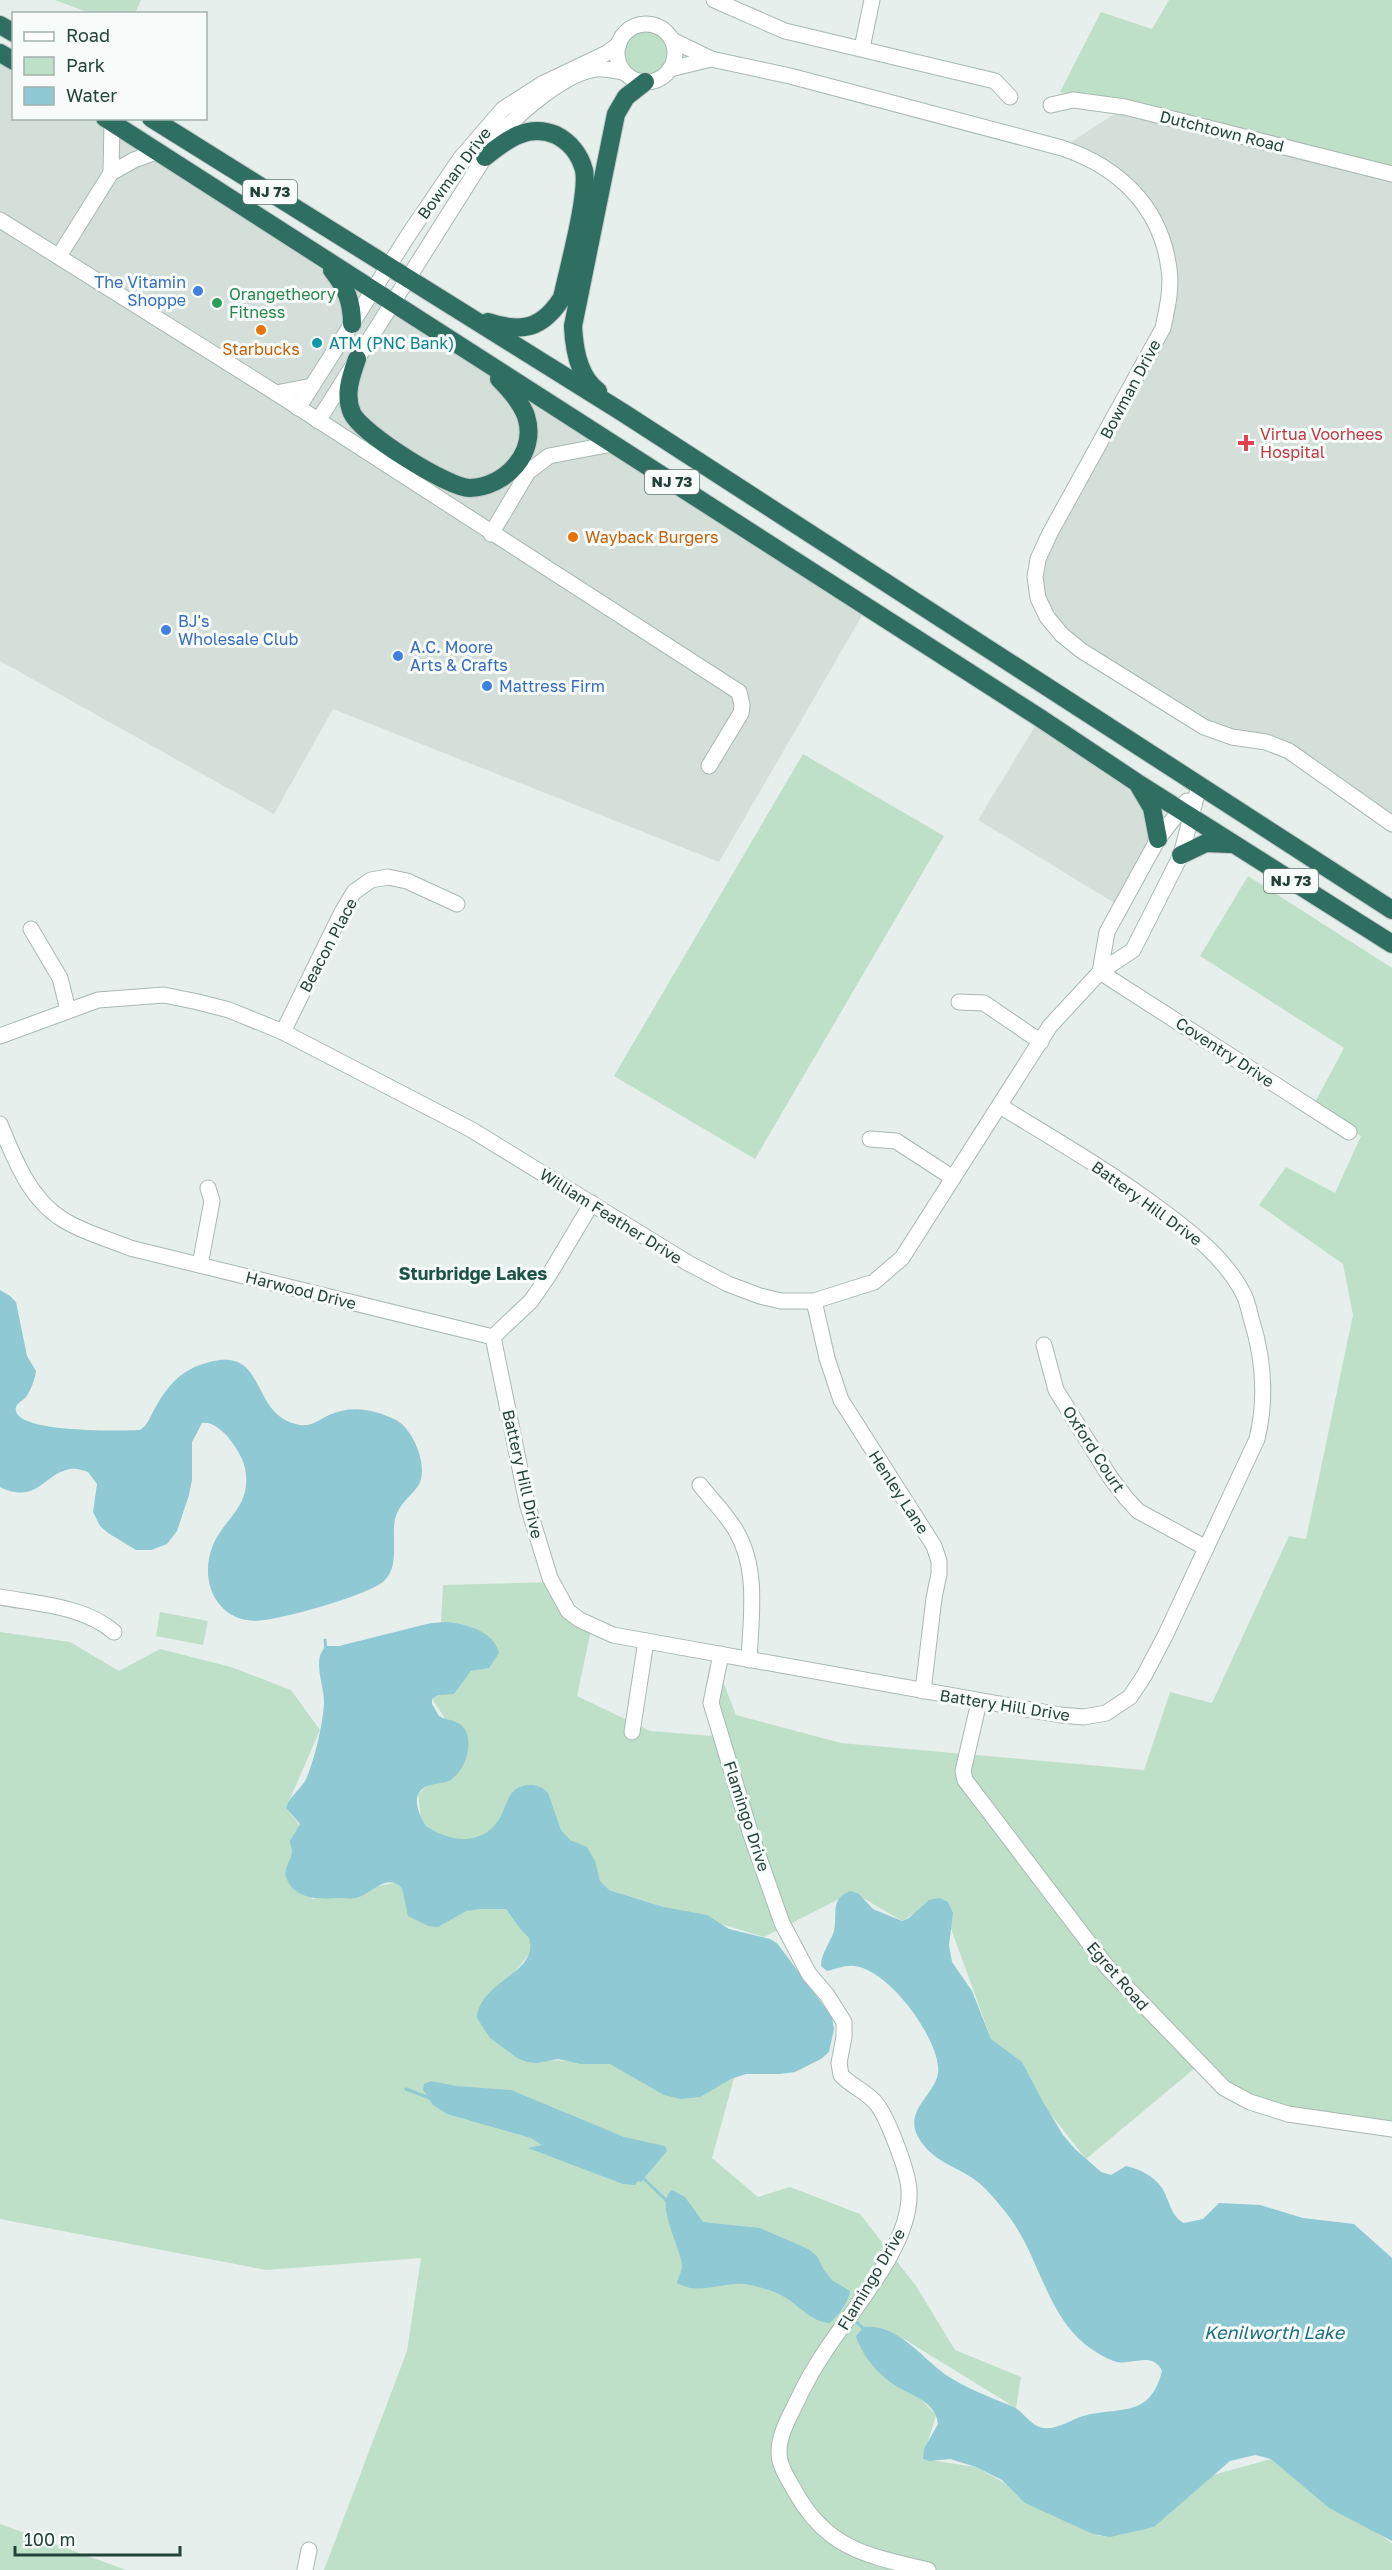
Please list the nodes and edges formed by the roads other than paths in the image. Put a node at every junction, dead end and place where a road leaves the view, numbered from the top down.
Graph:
1 (872, 0) edge
2 (721, 1) edge
3 (672, 40) junction
4 (619, 44) junction
5 (862, 48) junction
6 (711, 58) junction
7 (670, 69) junction
8 (624, 72) junction
9 (645, 82) junction
10 (1011, 97) dead end
11 (1051, 105) dead end
12 (154, 120) edge
13 (108, 121) edge
14 (156, 152) junction
15 (485, 157) junction
16 (111, 173) junction
17 (1392, 174) edge
18 (0, 220) edge
19 (59, 256) junction
20 (323, 259) junction
21 (389, 266) junction
22 (408, 279) junction
23 (373, 291) junction
24 (393, 303) junction
25 (448, 303) junction
26 (352, 324) junction
27 (477, 357) junction
28 (357, 359) junction
29 (312, 386) junction
30 (276, 393) junction
31 (298, 408) junction
32 (622, 412) junction
33 (318, 421) junction
34 (612, 444) junction
35 (491, 534) junction
36 (709, 766) dead end
37 (1136, 782) junction
38 (1199, 786) junction
39 (1185, 814) junction
40 (1392, 825) edge
41 (1158, 838) junction
42 (1234, 844) junction
43 (1181, 855) junction
44 (457, 904) dead end
45 (1392, 910) edge
46 (31, 929) dead end
47 (1392, 944) edge
48 (1100, 972) junction
49 (959, 1002) dead end
50 (68, 1010) junction
51 (283, 1032) junction
52 (0, 1036) edge
53 (1041, 1042) junction
54 (1000, 1106) junction
55 (0, 1124) edge
56 (1349, 1132) dead end
57 (870, 1139) dead end
58 (953, 1178) junction
59 (208, 1188) dead end
60 (592, 1203) junction
61 (200, 1265) junction
62 (814, 1301) junction
63 (493, 1337) junction
64 (1044, 1345) dead end
65 (700, 1485) dead end
66 (1206, 1548) junction
67 (0, 1597) edge
68 (114, 1632) dead end
69 (646, 1641) junction
70 (721, 1654) junction
71 (749, 1660) junction
72 (923, 1691) junction
73 (979, 1701) junction
74 (632, 1732) dead end
75 (1392, 2129) edge
76 (309, 2550) dead end
77 (304, 2570) edge
78 (928, 2570) edge

1 - 5 street
2 - 5 street
3 - 4 street
3 - 6 street, Bowman Drive
3 - 7 street
4 - 8 street
4 - 21 street, Bowman Drive
5 - 10 street
6 - 7 street, Bowman Drive
6 - 40 street, Bowman Drive
7 - 9 street
8 - 9 street
8 - 15 street, Bowman Drive
9 - 32 highway
11 - 17 street, Dutchtown Road
12 - 21 highway, NJ 73
13 - 14 highway, NJ 73
13 - 16 street
14 - 16 street
14 - 20 highway, NJ 73
15 - 22 street, Bowman Drive
15 - 25 highway
16 - 19 street
18 - 19 street
19 - 30 street
20 - 23 highway, NJ 73
20 - 26 highway
21 - 22 highway, NJ 73
21 - 23 street, Bowman Drive
22 - 24 street, Bowman Drive
22 - 25 highway, NJ 73
23 - 24 highway, NJ 73
23 - 26 street, Bowman Drive
24 - 27 highway, NJ 73
24 - 28 street
25 - 32 highway, NJ 73
26 - 29 street, Bowman Drive
27 - 28 highway
27 - 34 highway, NJ 73
28 - 33 street
29 - 30 street
29 - 31 street, Bowman Drive
30 - 31 street
31 - 33 street
32 - 38 highway, NJ 73
33 - 35 street
34 - 35 street
34 - 37 highway, NJ 73
35 - 36 street
37 - 39 highway, NJ 73
37 - 41 highway
38 - 39 street, William Feather Drive
38 - 45 highway, NJ 73
39 - 41 street, William Feather Drive
39 - 42 highway, NJ 73
39 - 43 street, William Feather Drive
41 - 48 street, William Feather Drive
42 - 43 highway
42 - 47 highway, NJ 73
43 - 48 street, William Feather Drive
44 - 51 street, Beacon Place
46 - 50 street
48 - 53 street, William Feather Drive
48 - 56 street, Coventry Drive
49 - 53 street
50 - 51 street, William Feather Drive
50 - 52 street, William Feather Drive
51 - 60 street, William Feather Drive
53 - 54 street, William Feather Drive
54 - 58 street, William Feather Drive
54 - 66 street, Battery Hill Drive
55 - 61 street, Harwood Drive
57 - 58 street
58 - 62 street, William Feather Drive
59 - 61 street
60 - 62 street, William Feather Drive
60 - 63 street
61 - 63 street, Harwood Drive
62 - 72 street, Henley Lane
63 - 69 street, Battery Hill Drive
64 - 66 street, Oxford Court
65 - 71 street
66 - 73 street, Battery Hill Drive
67 - 68 street
69 - 70 street, Battery Hill Drive
69 - 74 street
70 - 71 street, Battery Hill Drive
70 - 78 street, Flamingo Drive
71 - 72 street, Battery Hill Drive
72 - 73 street, Battery Hill Drive
73 - 75 street, Egret Road
76 - 77 street

